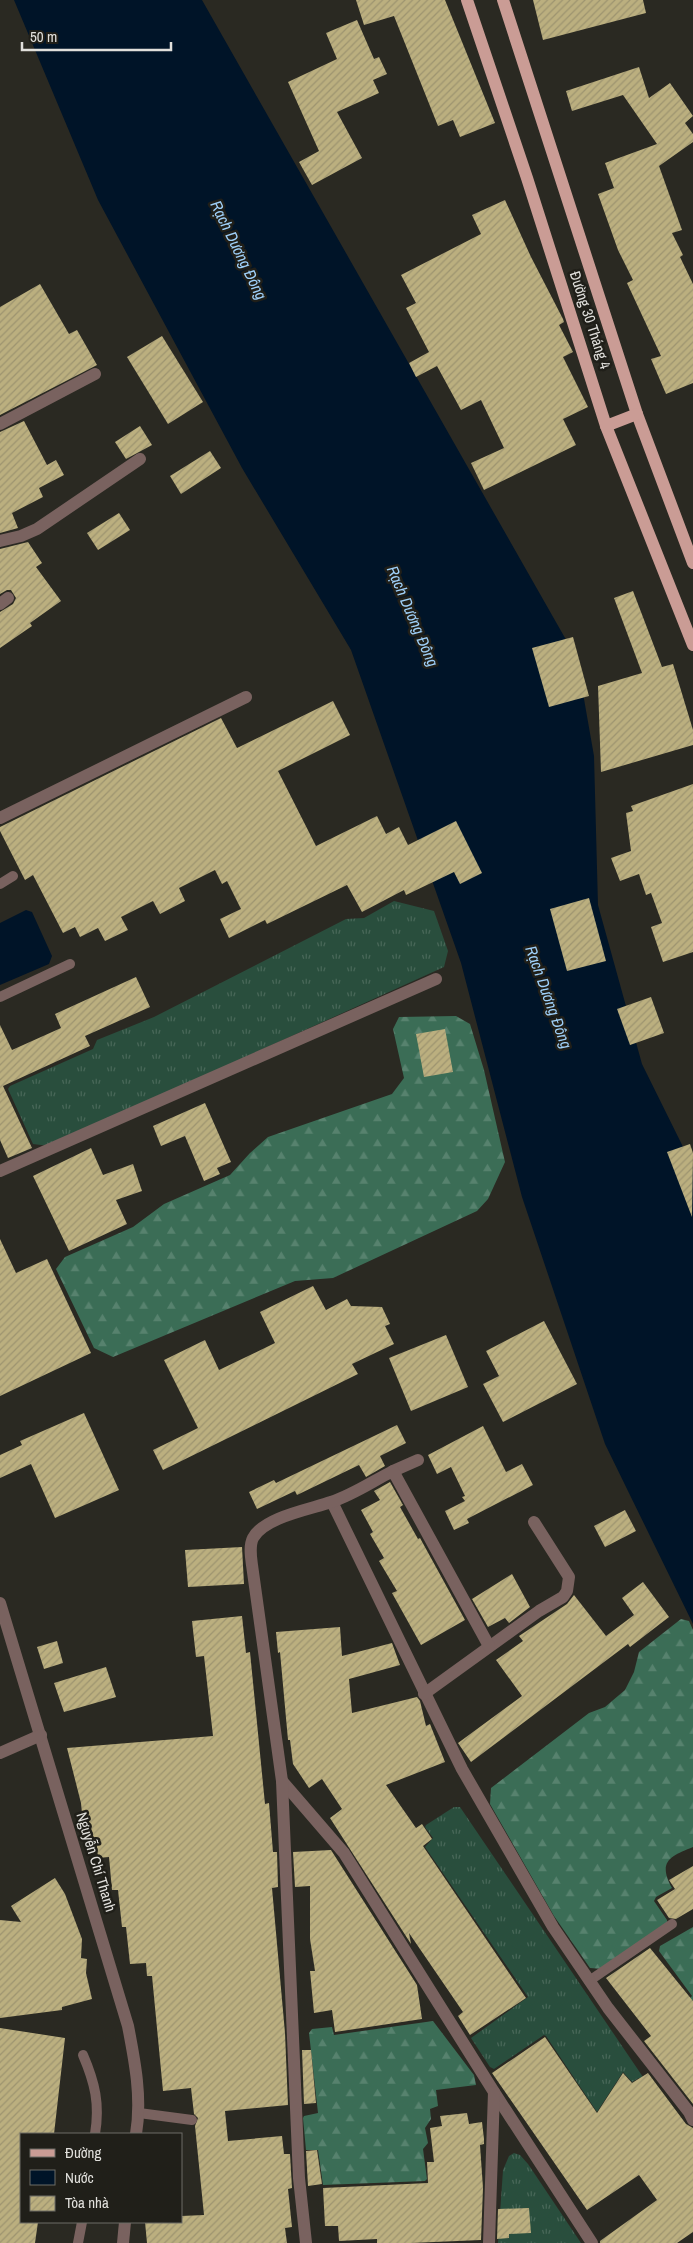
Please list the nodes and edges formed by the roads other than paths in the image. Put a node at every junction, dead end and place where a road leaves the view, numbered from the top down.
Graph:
1 (468, 0) edge
2 (503, 0) edge
3 (95, 374) dead end
4 (637, 414) junction
5 (0, 424) edge
6 (606, 426) junction
7 (140, 459) dead end
8 (0, 541) edge
9 (693, 563) edge
10 (693, 645) edge
11 (246, 697) dead end
12 (0, 818) edge
13 (13, 876) dead end
14 (0, 884) edge
15 (70, 964) dead end
16 (436, 979) dead end
17 (0, 997) edge
18 (0, 1171) edge
19 (418, 1460) dead end
20 (393, 1471) junction
21 (332, 1502) junction
22 (534, 1522) dead end
23 (0, 1603) edge
24 (489, 1646) junction
25 (424, 1694) junction
26 (41, 1735) junction
27 (0, 1753) edge
28 (282, 1781) junction
29 (672, 1924) dead end
30 (590, 1981) junction
31 (83, 2055) dead end
32 (494, 2092) junction
33 (139, 2113) junction
34 (192, 2120) dead end
35 (693, 2120) edge
36 (95, 2133) edge
37 (136, 2133) edge
38 (82, 2223) edge
39 (125, 2223) edge
40 (78, 2243) edge
41 (123, 2243) edge
42 (306, 2243) edge
43 (490, 2243) edge
44 (592, 2243) edge

1 - 6 main road, Đường 30 Tháng 4
2 - 4 main road, Đường 30 Tháng 4
3 - 5 street
4 - 6 main road
4 - 9 main road, Đường 30 Tháng 4
6 - 10 main road, Đường 30 Tháng 4
7 - 8 street
11 - 12 street
13 - 14 lane
15 - 17 lane
16 - 18 street
19 - 20 street
20 - 21 street
20 - 24 street
21 - 25 street
21 - 28 street
22 - 24 street
23 - 26 street, Nguyễn Chí Thanh
24 - 25 street
25 - 30 street
26 - 27 street
26 - 33 street, Nguyễn Chí Thanh
28 - 32 street
28 - 42 street
29 - 30 lane
30 - 35 street
31 - 36 lane
32 - 43 street
32 - 44 street
33 - 34 lane
33 - 37 street, Nguyễn Chí Thanh
38 - 40 lane
39 - 41 street

